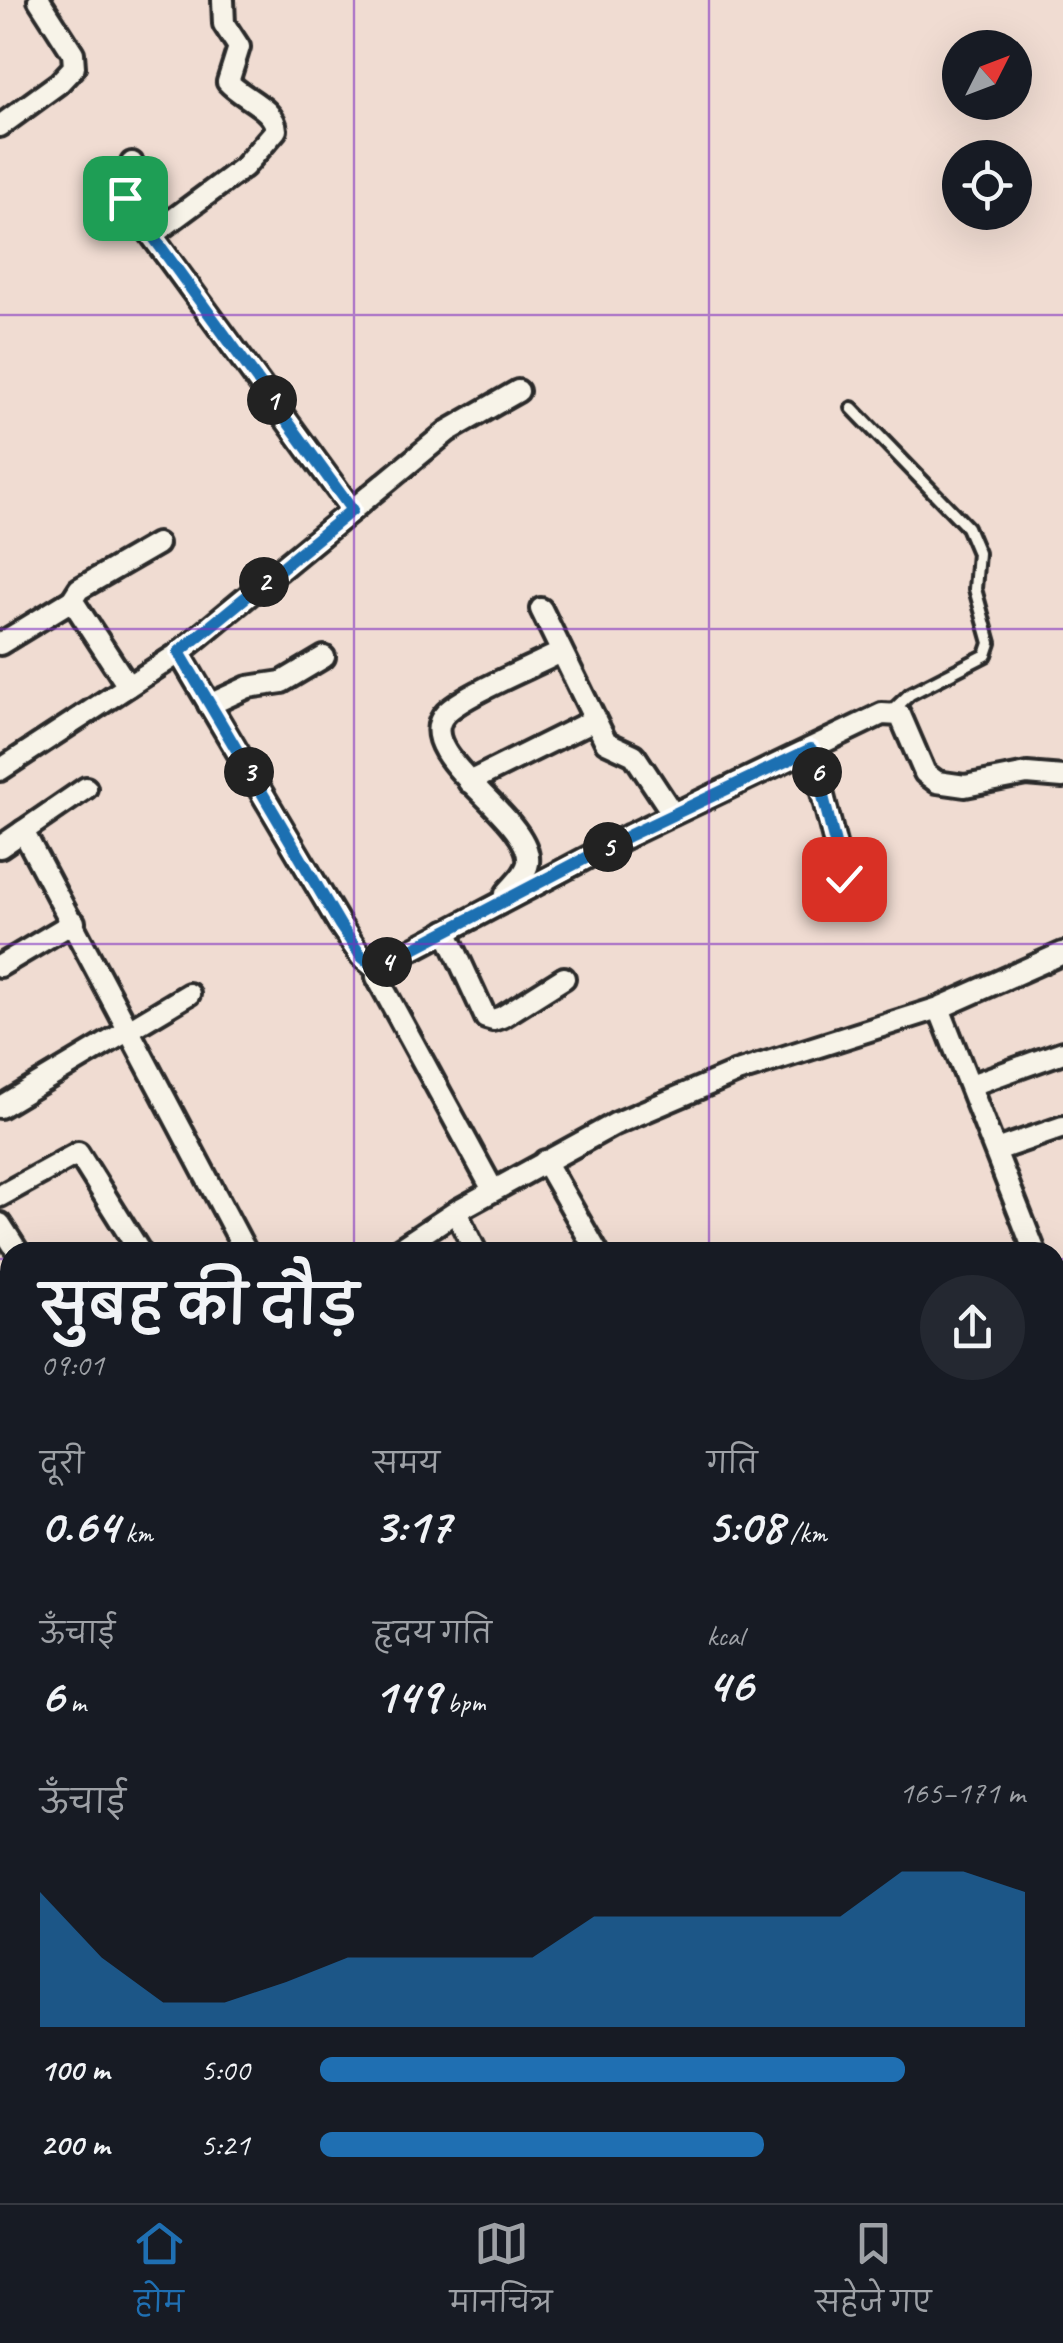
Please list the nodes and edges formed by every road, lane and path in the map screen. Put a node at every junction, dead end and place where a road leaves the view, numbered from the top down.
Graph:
1 (39, 0) edge
2 (223, 0) edge
3 (0, 126) edge
4 (132, 163) dead end
5 (152, 234) junction
6 (518, 391) dead end
7 (852, 408) dead end
8 (352, 510) junction
9 (157, 544) dead end
10 (72, 600) junction
11 (541, 608) dead end
12 (0, 644) edge
13 (179, 652) junction
14 (562, 652) junction
15 (324, 656) dead end
16 (128, 686) junction
17 (210, 705) junction
18 (892, 712) junction
19 (594, 720) junction
20 (811, 749) junction
21 (0, 770) edge
22 (1063, 778) edge
23 (469, 782) junction
24 (86, 788) dead end
25 (673, 814) junction
26 (23, 831) junction
27 (0, 847) edge
28 (844, 879) dead end
29 (497, 904) junction
30 (74, 922) junction
31 (446, 931) junction
32 (1063, 953) edge
33 (0, 966) edge
34 (378, 970) junction
35 (564, 978) dead end
36 (189, 994) dead end
37 (940, 1008) junction
38 (130, 1029) junction
39 (1063, 1052) edge
40 (971, 1085) junction
41 (0, 1107) edge
42 (1063, 1127) edge
43 (996, 1150) junction
44 (545, 1161) junction
45 (493, 1190) junction
46 (0, 1196) edge
47 (456, 1212) junction
48 (134, 1242) edge
49 (241, 1242) edge
50 (410, 1242) edge
51 (471, 1242) edge
52 (591, 1242) edge
53 (1031, 1242) edge

1 - 3 street
2 - 5 street
4 - 5 street
5 - 8 street
6 - 8 street
7 - 18 lane
8 - 13 street
9 - 10 street
10 - 12 street
10 - 16 street
11 - 14 street
13 - 16 street
13 - 17 street
14 - 19 street
14 - 23 street
15 - 17 street
16 - 21 street
17 - 34 street
18 - 20 street
18 - 22 street
19 - 23 street
19 - 25 street
20 - 25 street
20 - 28 street
23 - 29 street
24 - 26 street
25 - 29 street
26 - 27 street
26 - 30 street
29 - 31 street
30 - 33 street
30 - 38 street
31 - 34 street
31 - 35 street
32 - 37 street
34 - 45 street
36 - 38 street
37 - 40 street
37 - 44 street
38 - 41 street
38 - 49 street
39 - 40 street
40 - 43 street
42 - 43 street
43 - 53 street
44 - 45 street
44 - 52 street
45 - 47 street
46 - 48 street
47 - 50 street
47 - 51 street

